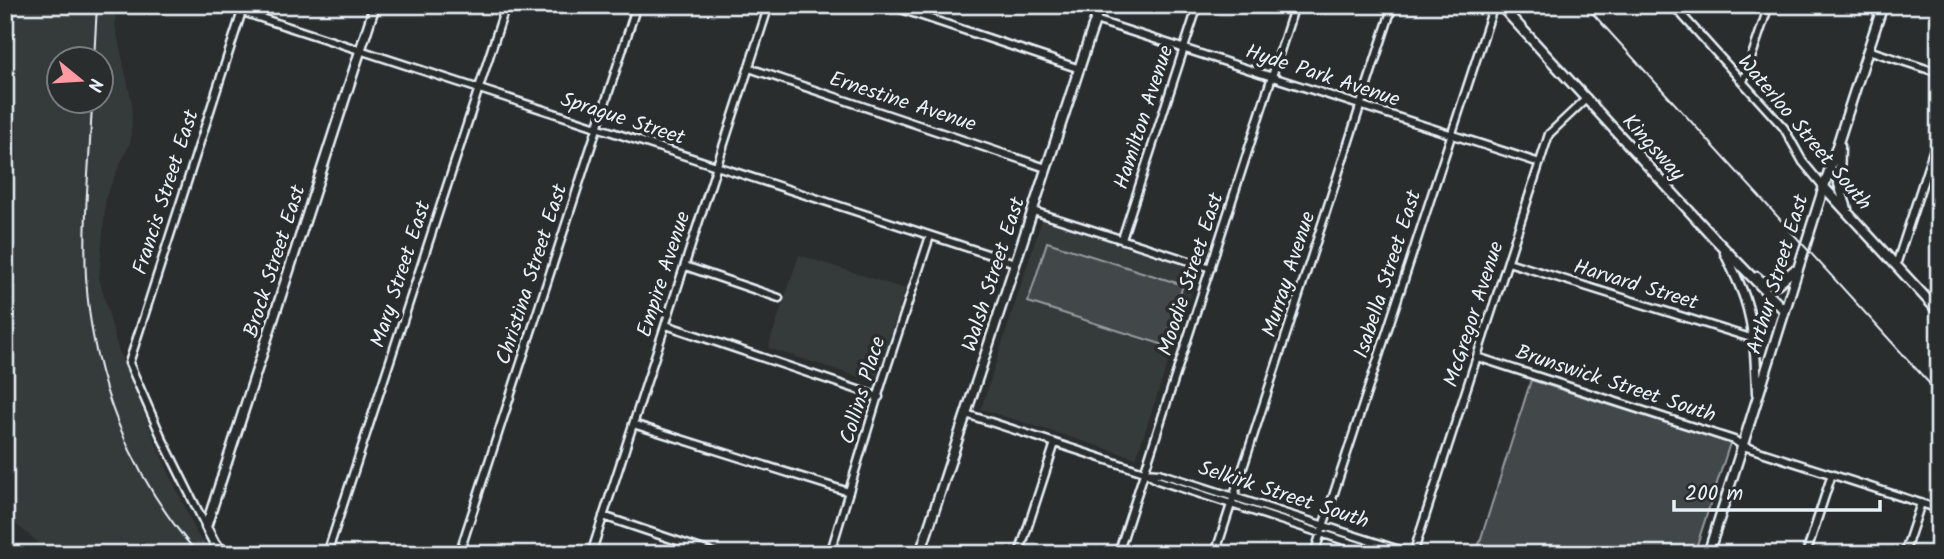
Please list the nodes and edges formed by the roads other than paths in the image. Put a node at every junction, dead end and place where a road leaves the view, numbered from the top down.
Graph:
1 (221, 5) edge
2 (375, 5) edge
3 (506, 5) edge
4 (637, 5) edge
5 (769, 5) edge
6 (889, 5) edge
7 (1100, 5) edge
8 (1198, 5) edge
9 (1295, 5) edge
10 (1394, 5) edge
11 (1494, 5) edge
12 (1500, 5) edge
13 (1673, 5) edge
14 (1769, 5) edge
15 (1883, 5) edge
16 (243, 9) edge
17 (1095, 20) junction
18 (1184, 49) junction
19 (1868, 50) junction
20 (360, 51) junction
21 (749, 68) junction
22 (1080, 69) junction
23 (1939, 73) edge
24 (1272, 77) junction
25 (1743, 82) junction
26 (479, 89) junction
27 (1587, 99) junction
28 (1362, 106) junction
29 (597, 128) junction
30 (1841, 131) junction
31 (1939, 133) edge
32 (1451, 135) junction
33 (1540, 163) junction
34 (717, 166) junction
35 (1046, 168) junction
36 (1823, 186) junction
37 (1033, 211) junction
38 (1848, 212) junction
39 (930, 236) junction
40 (1122, 239) junction
41 (1723, 247) junction
42 (1508, 262) junction
43 (1015, 263) junction
44 (1896, 265) junction
45 (685, 266) junction
46 (1797, 267) junction
47 (1211, 268) junction
48 (779, 298) dead end
49 (1784, 310) junction
50 (1939, 312) edge
51 (666, 326) junction
52 (1754, 339) junction
53 (1477, 357) junction
54 (879, 397) junction
55 (1757, 402) junction
56 (966, 414) junction
57 (633, 424) junction
58 (1055, 443) junction
59 (1743, 446) junction
60 (1144, 472) junction
61 (1832, 474) junction
62 (849, 492) junction
63 (1233, 500) junction
64 (1921, 503) junction
65 (1939, 509) edge
66 (603, 516) junction
67 (206, 527) junction
68 (1322, 529) junction
69 (228, 554) edge
70 (327, 554) edge
71 (459, 554) edge
72 (591, 554) edge
73 (716, 554) edge
74 (830, 554) edge
75 (920, 554) edge
76 (1019, 554) edge
77 (1118, 554) edge
78 (1215, 554) edge
79 (1314, 554) edge
80 (1385, 554) edge
81 (1413, 554) edge
82 (1707, 554) edge
83 (1806, 554) edge
84 (1904, 554) edge

1 - 16 street, Sprague Street
2 - 20 main road, Brock Street East
3 - 26 street, Mary Street East
4 - 29 street, Christina Street East
5 - 21 street, Empire Avenue
6 - 22 street
7 - 17 main road, Walsh Street East
8 - 18 street, Hamilton Avenue
9 - 24 street, Moodie Street East
10 - 28 street, Murray Avenue
11 - 32 street, Isabella Street East
12 - 27 main road, Kingsway
13 - 25 street, Waterloo Street South
14 - 25 street
15 - 19 main road, Arthur Street East
16 - 20 street, Sprague Street
16 - 67 street, Francis Street East
17 - 18 street, Hyde Park Avenue
17 - 22 main road, Walsh Street East
18 - 24 street, Hyde Park Avenue
18 - 40 street, Hamilton Avenue
19 - 23 street
19 - 30 main road, Arthur Street East
20 - 26 street, Sprague Street
20 - 67 main road, Brock Street East
21 - 34 street, Empire Avenue
21 - 35 street, Ernestine Avenue
22 - 35 main road, Walsh Street East
24 - 28 street, Hyde Park Avenue
24 - 47 street, Moodie Street East
25 - 36 street, Waterloo Street South
26 - 29 street, Sprague Street
26 - 70 street, Mary Street East
27 - 33 street, McGregor Avenue
27 - 41 main road, Kingsway
28 - 32 street, Hyde Park Avenue
28 - 63 street, Murray Avenue
29 - 34 street, Sprague Street
29 - 71 street, Christina Street East
30 - 36 main road, Arthur Street East
30 - 38 main road
31 - 44 street
32 - 33 street, Hyde Park Avenue
32 - 68 street, Isabella Street East
33 - 42 street, McGregor Avenue
34 - 39 street, Sprague Street
34 - 45 street, Empire Avenue
35 - 37 main road, Walsh Street East
36 - 38 main road, Waterloo Street South
36 - 46 main road, Arthur Street East
37 - 40 street
37 - 43 main road, Walsh Street East
38 - 44 main road, Waterloo Street South
39 - 43 street, Sprague Street
39 - 54 street, Collins Place
40 - 47 street
41 - 46 main road
41 - 49 main road, Kingsway
41 - 52 main road
42 - 52 street, Harvard Street
42 - 53 street, McGregor Avenue
43 - 56 main road, Walsh Street East
44 - 50 main road, Waterloo Street South
45 - 48 street
45 - 51 street, Empire Avenue
46 - 49 main road, Arthur Street East
47 - 60 street, Moodie Street East
49 - 55 main road, Arthur Street East
51 - 54 street
51 - 57 street, Empire Avenue
52 - 55 main road
53 - 59 street, Brunswick Street South
53 - 81 street, McGregor Avenue
54 - 62 street, Collins Place
55 - 59 main road, Arthur Street East
56 - 58 street, Selkirk Street South
56 - 75 main road, Walsh Street East
57 - 62 street
57 - 66 street, Empire Avenue
58 - 60 street, Selkirk Street South
58 - 76 street
59 - 61 street, Brunswick Street South
59 - 82 main road, Arthur Street East
60 - 63 street, Selkirk Street South
60 - 77 street, Moodie Street East
61 - 64 street, Brunswick Street South
61 - 83 street
62 - 74 street, Collins Place
63 - 68 street, Selkirk Street South
63 - 78 street, Murray Avenue
64 - 65 street, Brunswick Street South
64 - 84 street
66 - 72 street, Empire Avenue
66 - 73 street
67 - 69 main road
68 - 79 street, Isabella Street East
68 - 80 street, Selkirk Street South
68 - 81 street, Selkirk Street South

